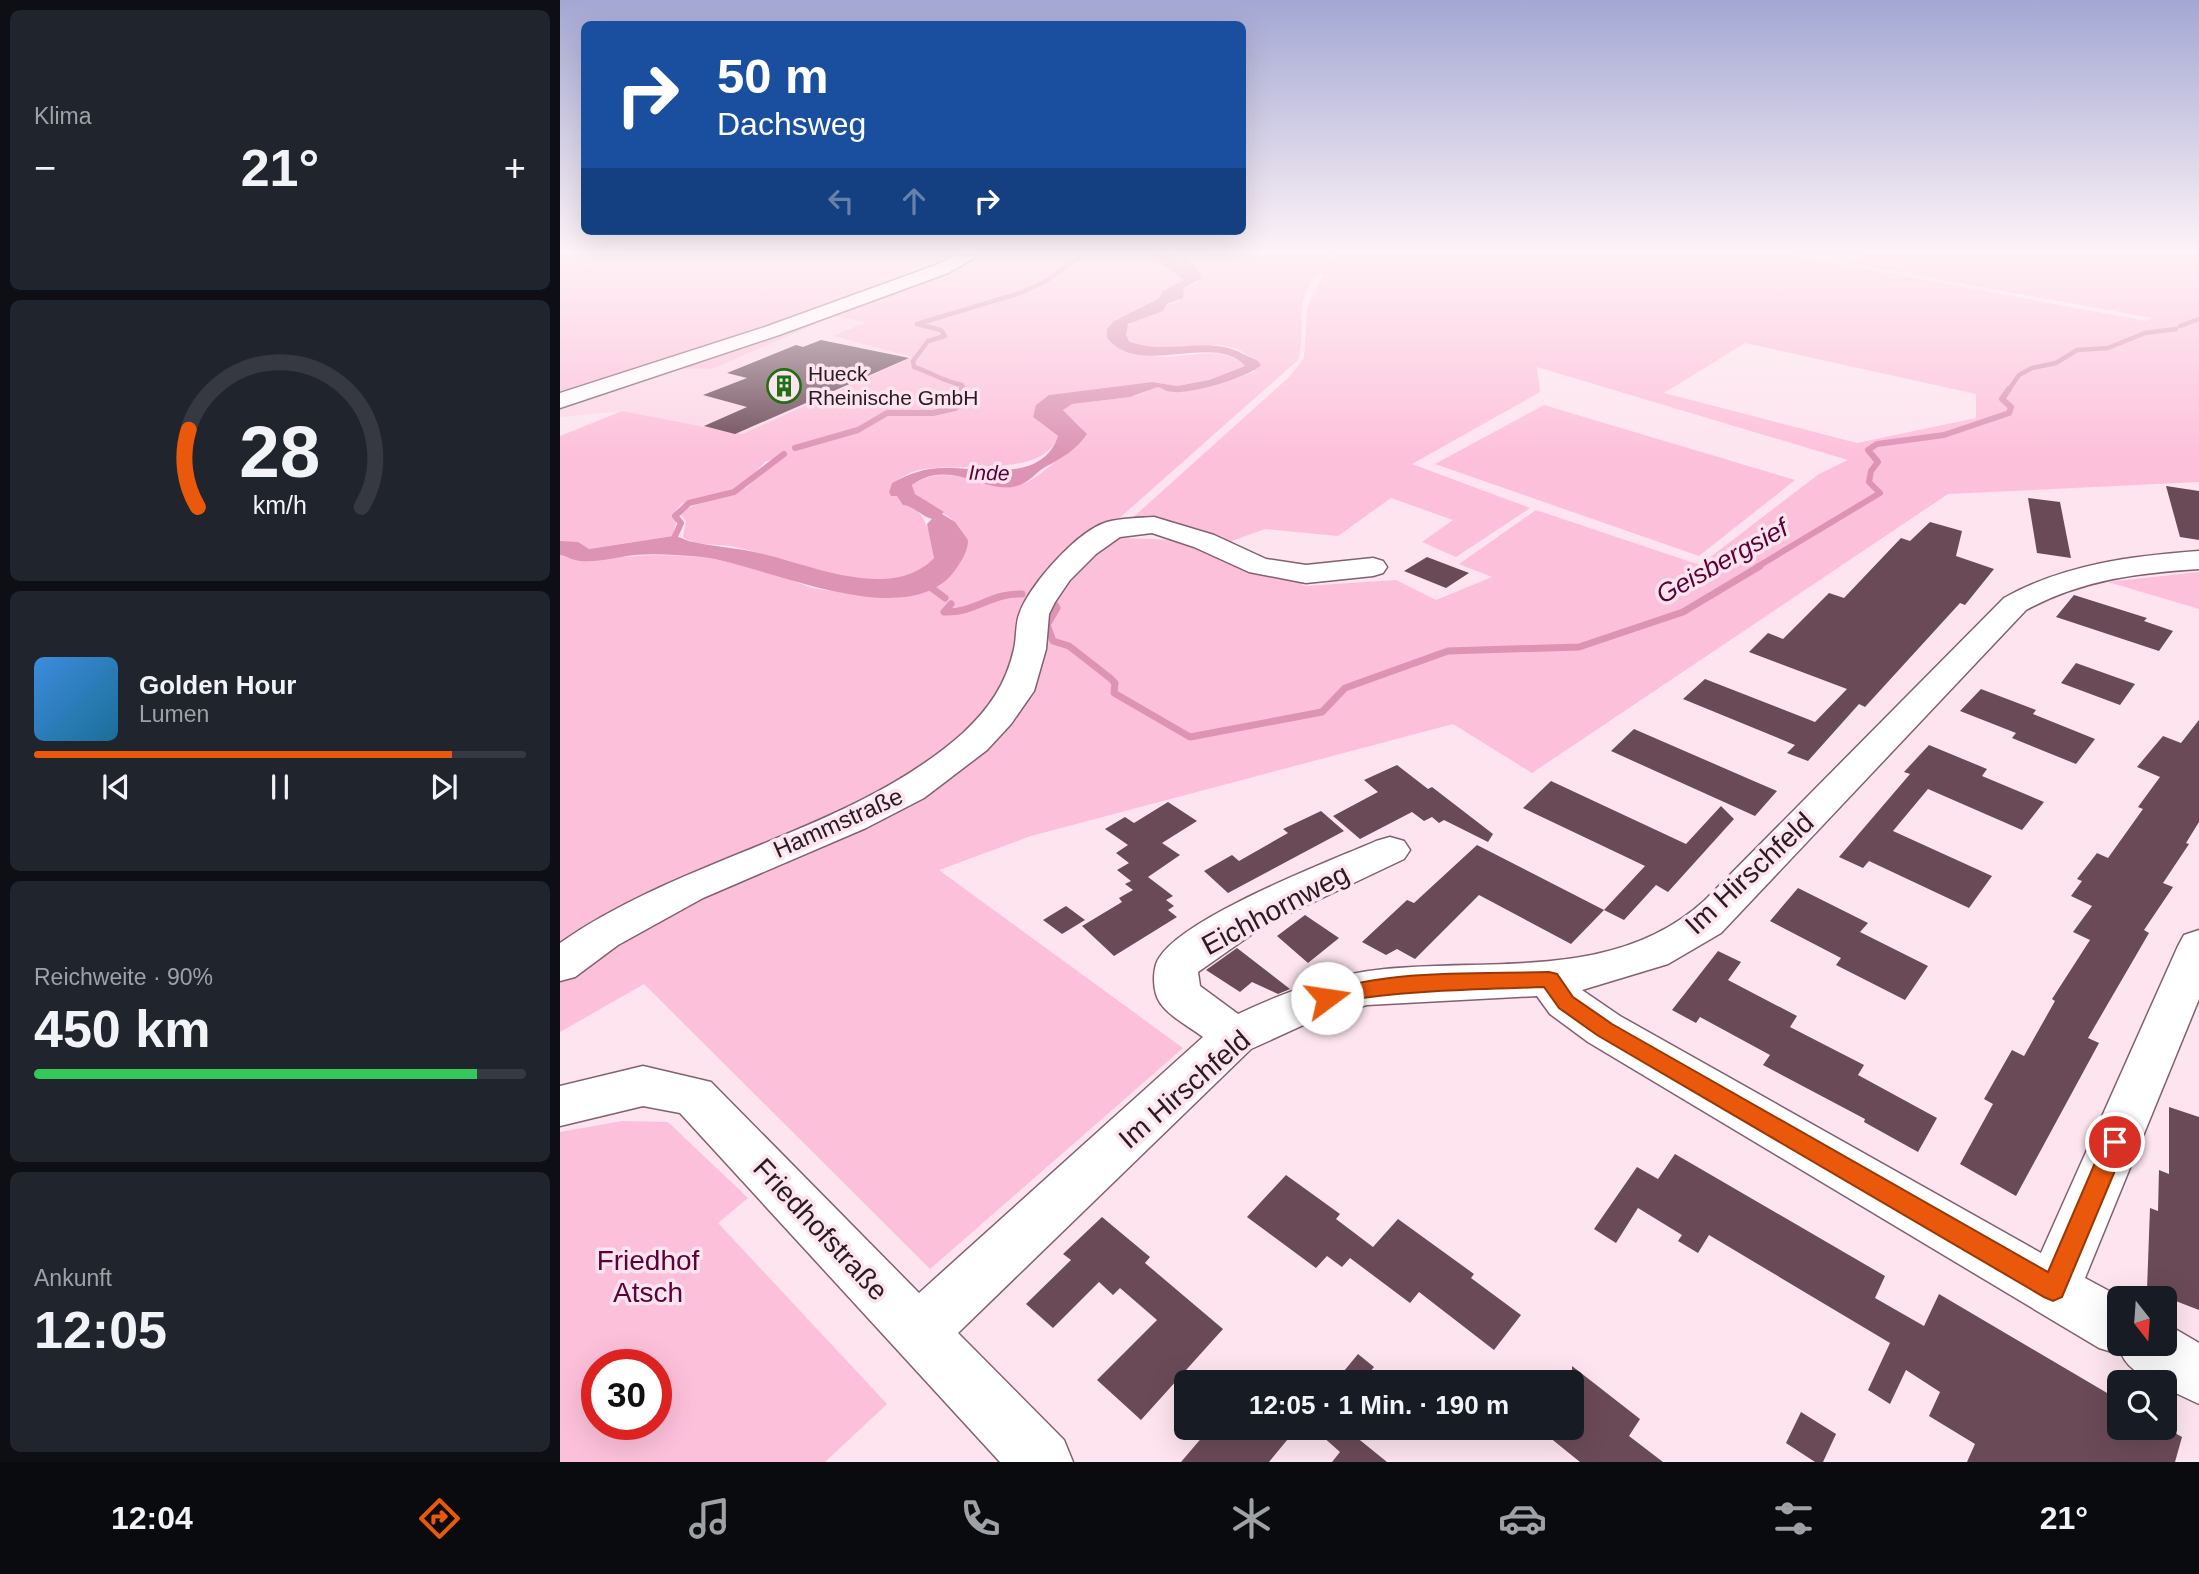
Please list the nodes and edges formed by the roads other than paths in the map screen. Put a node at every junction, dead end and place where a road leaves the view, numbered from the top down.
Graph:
1 (799, 321) edge
2 (560, 401) edge
3 (2199, 560) edge
4 (1373, 568) dead end
5 (1390, 850) dead end
6 (2199, 946) edge
7 (560, 965) edge
8 (1549, 980) junction
9 (1235, 1036) junction
10 (560, 1106) edge
11 (2053, 1289) junction
12 (2107, 1321) edge
13 (918, 1332) junction
14 (2167, 1356) edge
15 (2199, 1375) edge
16 (1042, 1462) edge

1 - 2 street
3 - 8 street, Im Hirschfeld
4 - 7 street, Hammstraße
5 - 9 street, Eichhornweg
6 - 11 street
8 - 9 street, Im Hirschfeld
8 - 11 street
9 - 13 street, Im Hirschfeld
10 - 13 street, Friedhofstraße
11 - 12 street
13 - 16 street, Friedhofstraße
14 - 15 street

